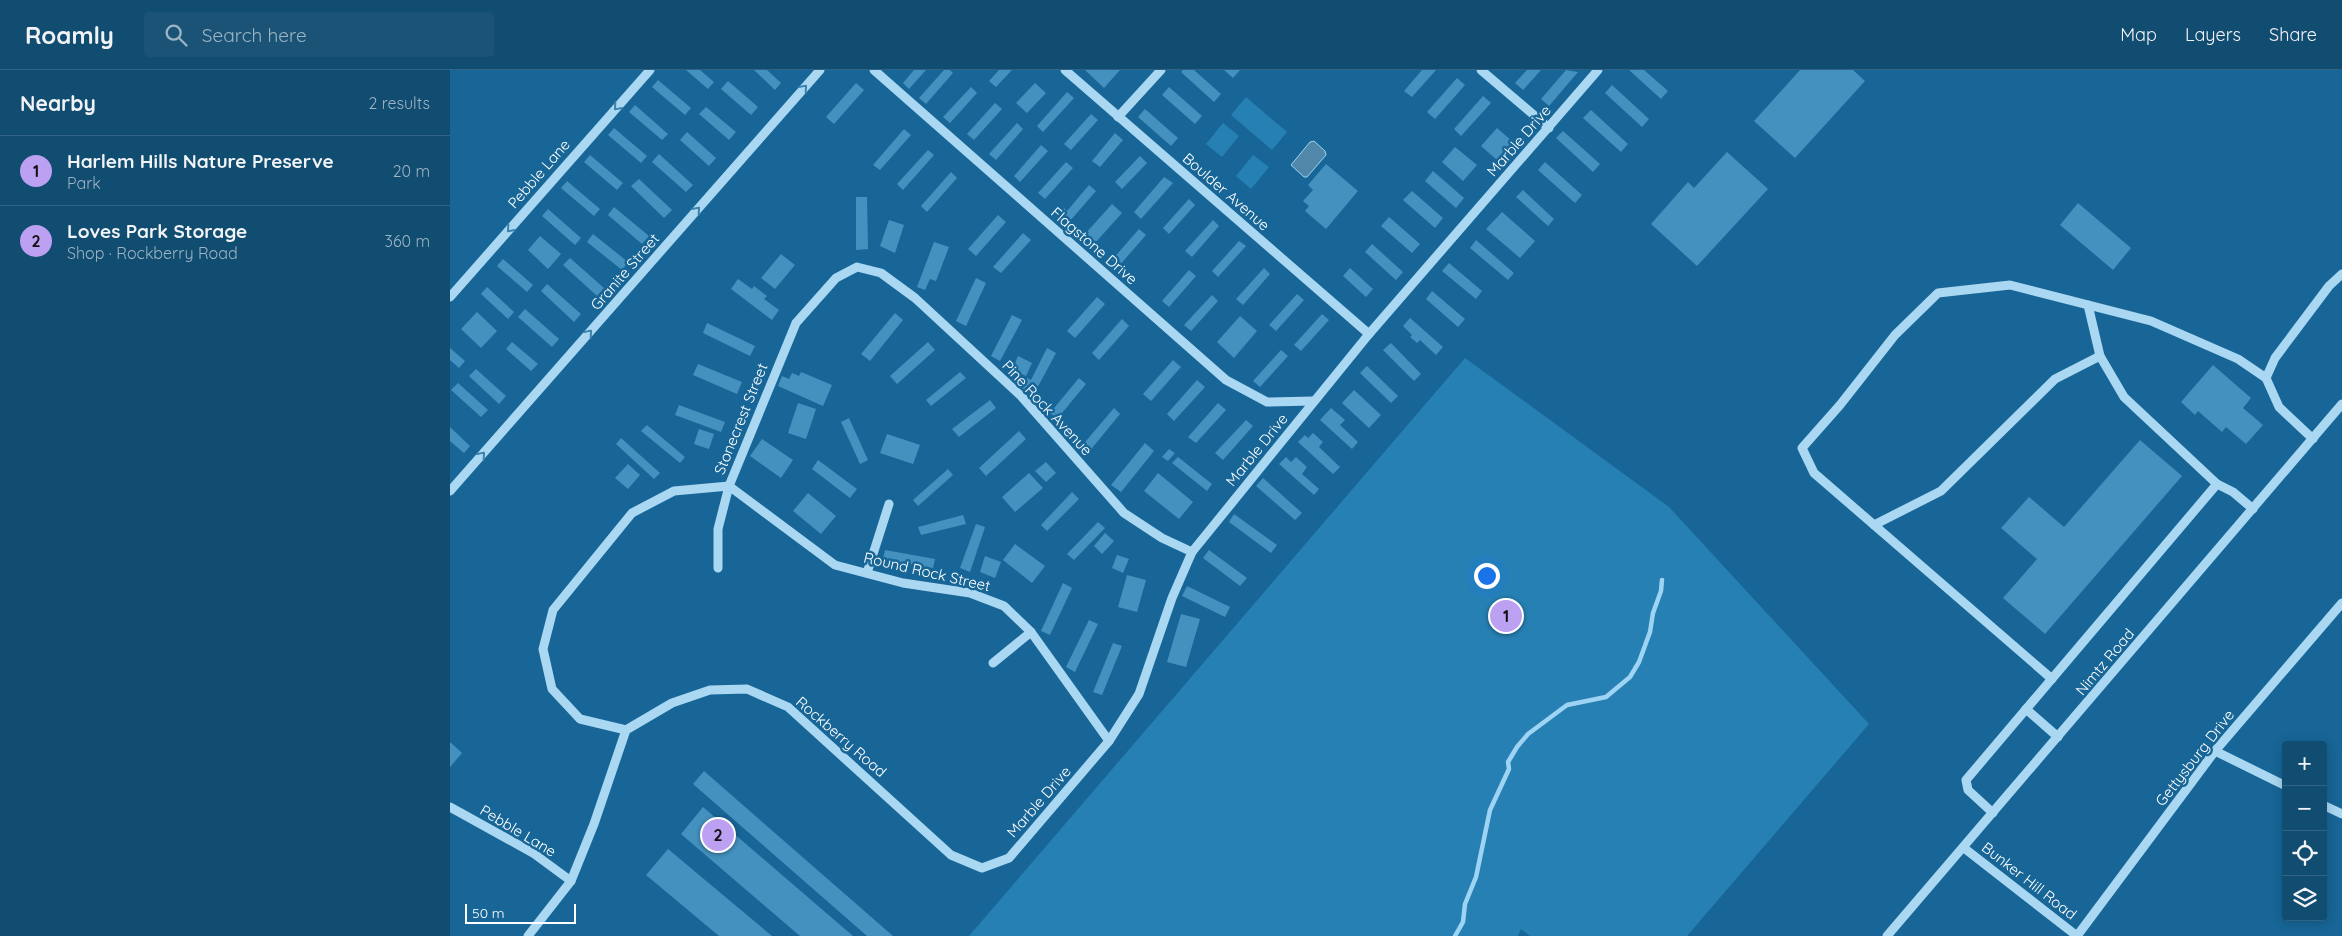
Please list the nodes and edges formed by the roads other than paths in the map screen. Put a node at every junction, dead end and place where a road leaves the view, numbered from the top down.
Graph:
1 (650, 70) edge
2 (820, 70) edge
3 (874, 70) edge
4 (1065, 70) edge
5 (1160, 70) edge
6 (1481, 70) edge
7 (1598, 70) edge
8 (1118, 117) junction
9 (1549, 128) junction
10 (857, 267) joint
11 (2342, 274) edge
12 (450, 297) edge
13 (2088, 305) junction
14 (1369, 334) junction
15 (2100, 356) junction
16 (2266, 378) junction
17 (1313, 401) junction
18 (2342, 404) edge
19 (2313, 439) junction
20 (2217, 484) junction
21 (729, 486) junction
22 (450, 491) edge
23 (890, 504) dead end
24 (2253, 509) junction
25 (1874, 525) junction
26 (1192, 552) junction
27 (718, 568) dead end
28 (867, 573) junction
29 (2342, 603) edge
30 (1031, 632) junction
31 (993, 663) dead end
32 (2052, 678) junction
33 (2026, 709) junction
34 (626, 730) junction
35 (2058, 737) junction
36 (1109, 741) junction
37 (2215, 751) junction
38 (2282, 784) edge
39 (450, 807) edge
40 (2327, 807) edge
41 (1993, 813) junction
42 (2342, 814) edge
43 (1964, 848) junction
44 (982, 868) joint
45 (571, 881) junction
46 (528, 936) edge
47 (1887, 936) edge
48 (2077, 936) edge

1 -> 12 street, Pebble Lane
22 -> 2 street, Granite Street
3 - 17 street, Flagstone Drive
4 - 8 street, Boulder Avenue
5 - 8 street
6 - 9 street
7 - 9 street, Marble Drive
8 - 14 street, Boulder Avenue
9 - 14 street, Marble Drive
10 - 21 street, Stonecrest Street
10 - 26 street, Pine Rock Avenue
11 - 16 street
13 - 15 street
13 - 16 street
13 - 25 street
14 - 17 street, Marble Drive
15 - 20 street
15 - 25 street
16 - 19 street
17 - 26 street, Marble Drive
18 - 19 street, Nimtz Road
19 - 24 street, Nimtz Road
20 - 24 street
20 - 32 street
21 - 27 street
21 - 28 street, Round Rock Street
21 - 34 street, Stonecrest Street
23 - 28 street
24 - 35 street, Nimtz Road
25 - 32 street
26 - 36 street, Marble Drive
28 - 30 street, Round Rock Street
29 - 37 street, Gettysburg Drive
30 - 31 street
30 - 36 street, Round Rock Street
32 - 33 street
33 - 35 street
33 - 41 street
34 - 44 street, Rockberry Road
34 - 45 street
35 - 41 street, Nimtz Road
36 - 44 street, Marble Drive
37 - 38 street
37 - 48 street, Gettysburg Drive
39 - 45 street, Pebble Lane
40 - 42 street
41 - 43 street, Nimtz Road
43 - 47 street, Nimtz Road
43 - 48 street, Bunker Hill Road
45 - 46 street

